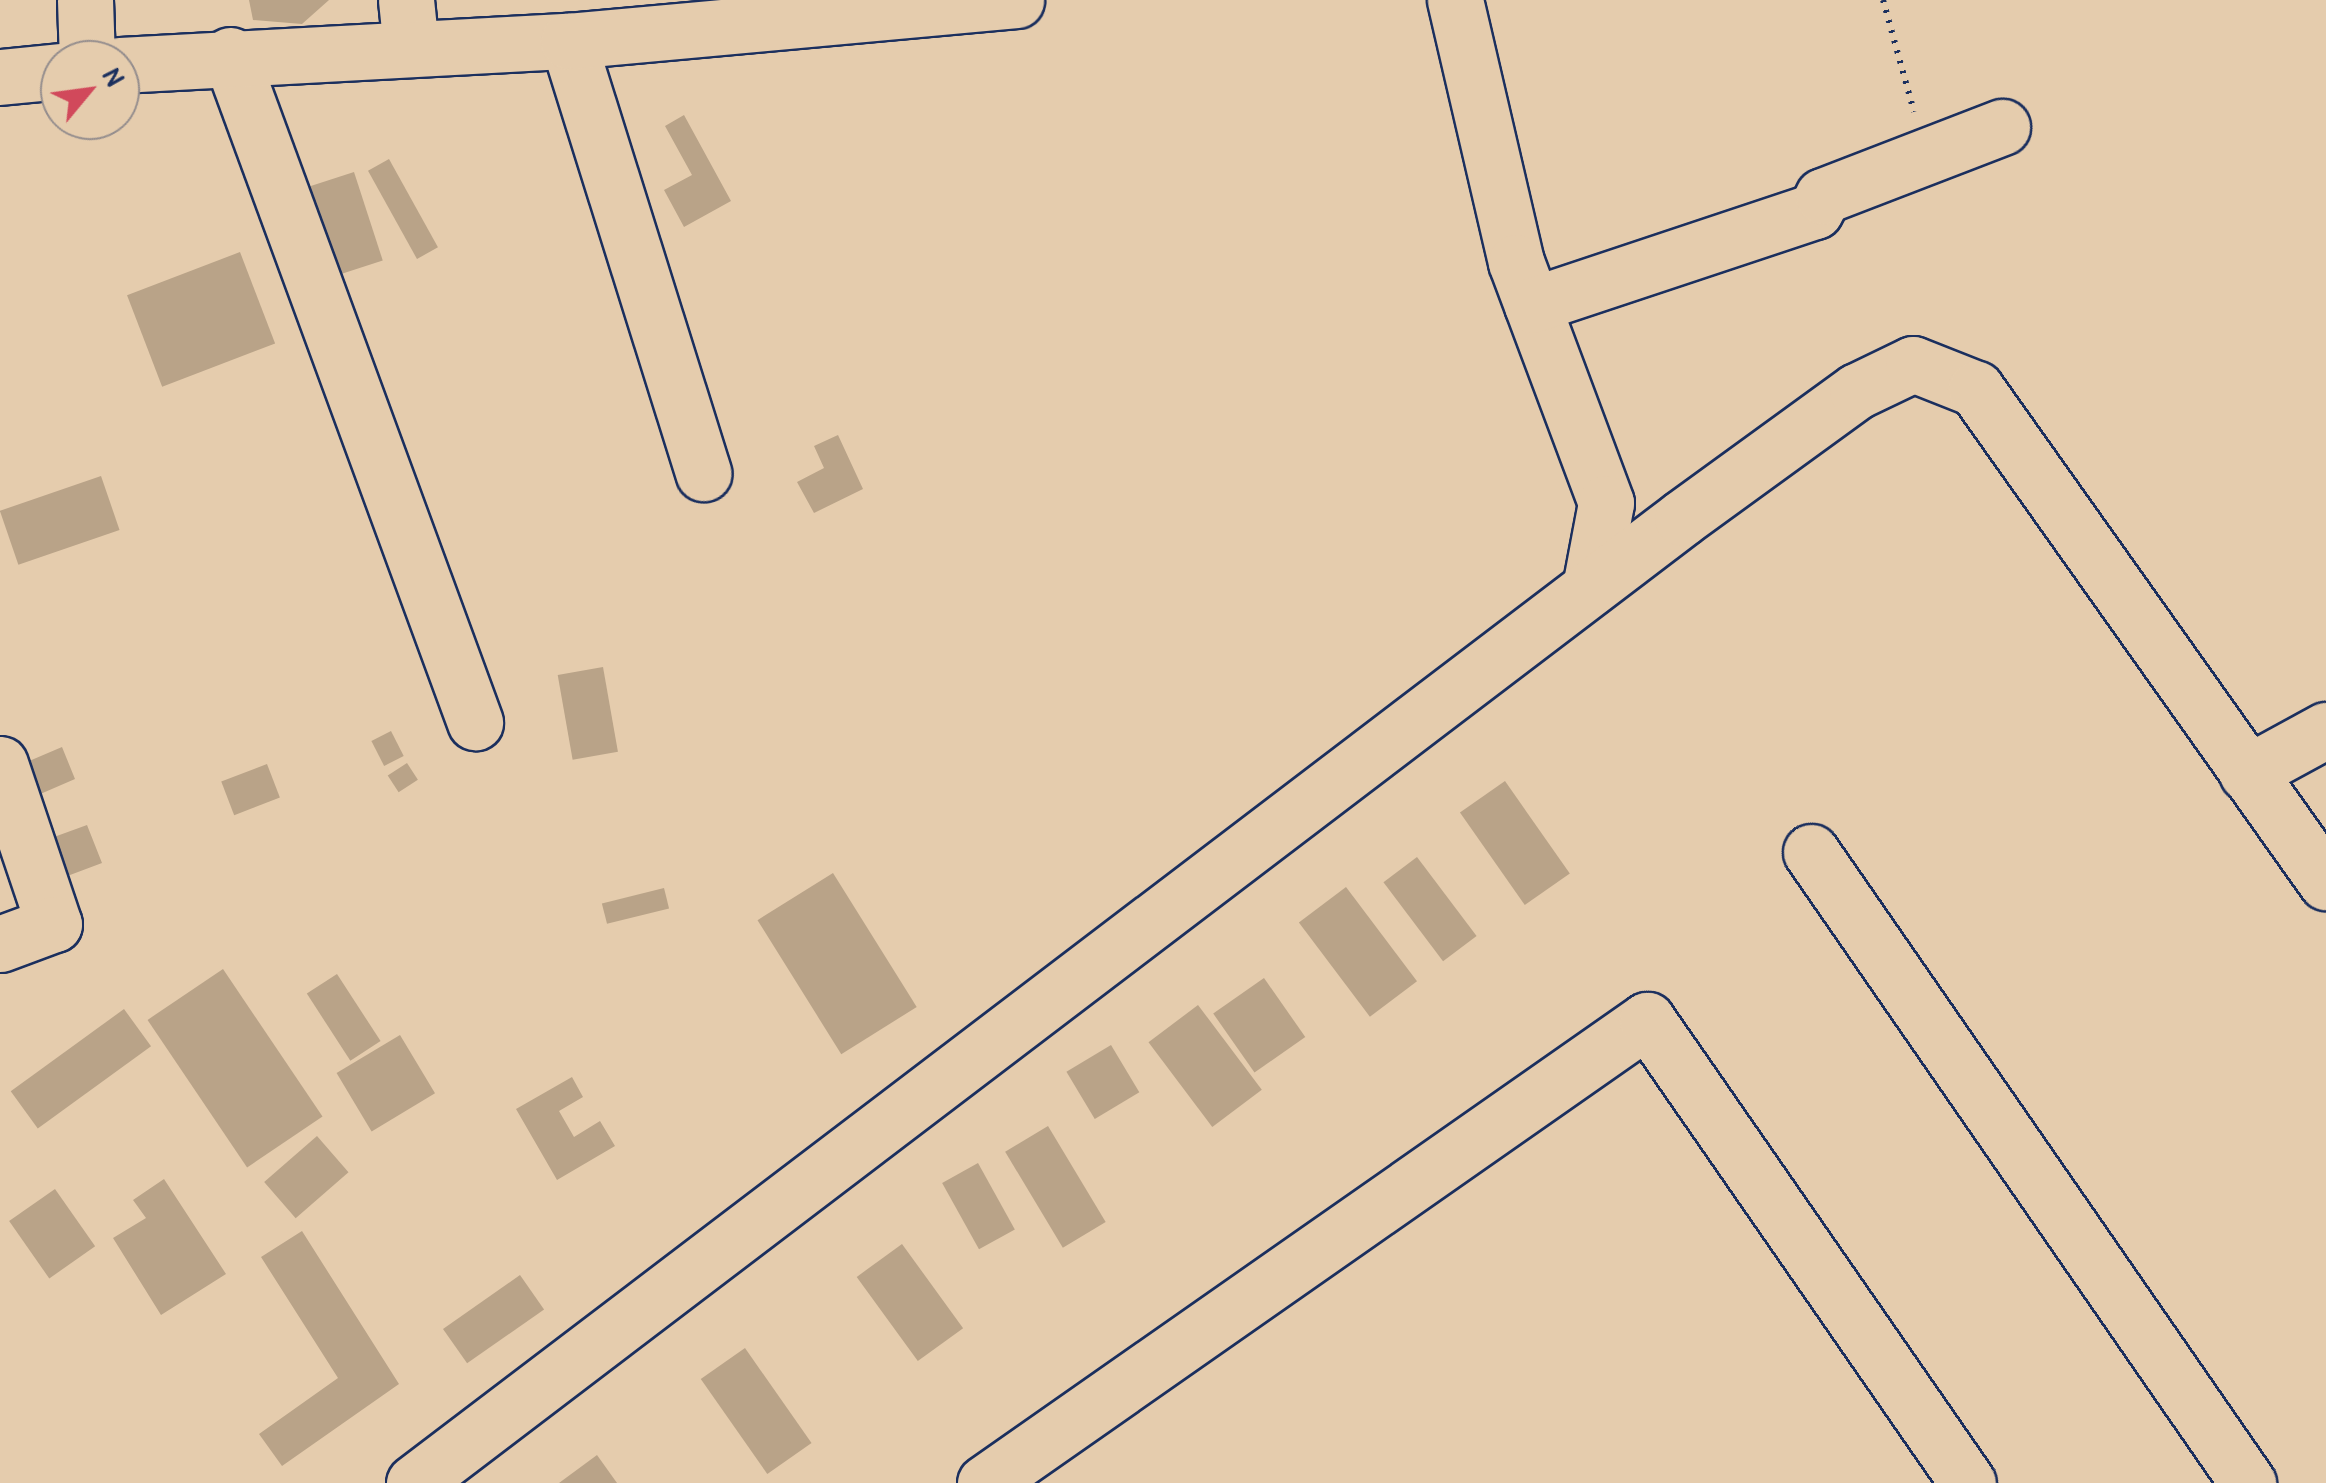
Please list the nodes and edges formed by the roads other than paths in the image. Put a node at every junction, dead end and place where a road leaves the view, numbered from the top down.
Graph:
1 (85, 0) edge
2 (1016, 0) edge
3 (1455, 0) edge
4 (818, 9) edge
5 (409, 24) edge
6 (86, 40) edge
7 (568, 41) junction
8 (230, 55) junction
9 (140, 63) edge
10 (40, 73) edge
11 (0, 76) edge
12 (2002, 127) dead end
13 (1532, 305) junction
14 (703, 473) dead end
15 (1606, 503) junction
16 (1682, 518) junction
17 (1590, 588) junction
18 (475, 722) dead end
19 (2326, 730) edge
20 (0, 764) edge
21 (2247, 773) junction
22 (1811, 852) dead end
23 (2326, 882) edge
24 (0, 944) edge
25 (414, 1483) edge
26 (985, 1483) edge
27 (1968, 1483) edge
28 (2248, 1483) edge

1 - 6 street
2 - 4 street
3 - 13 street
4 - 7 street
5 - 7 street
5 - 8 street
7 - 14 street
8 - 9 street
8 - 18 street
10 - 11 street
12 - 13 street
13 - 15 street
15 - 16 street
15 - 17 street
16 - 17 street
16 - 21 street
17 - 25 street
19 - 21 street
20 - 24 street
21 - 23 street
22 - 28 street
26 - 27 street

